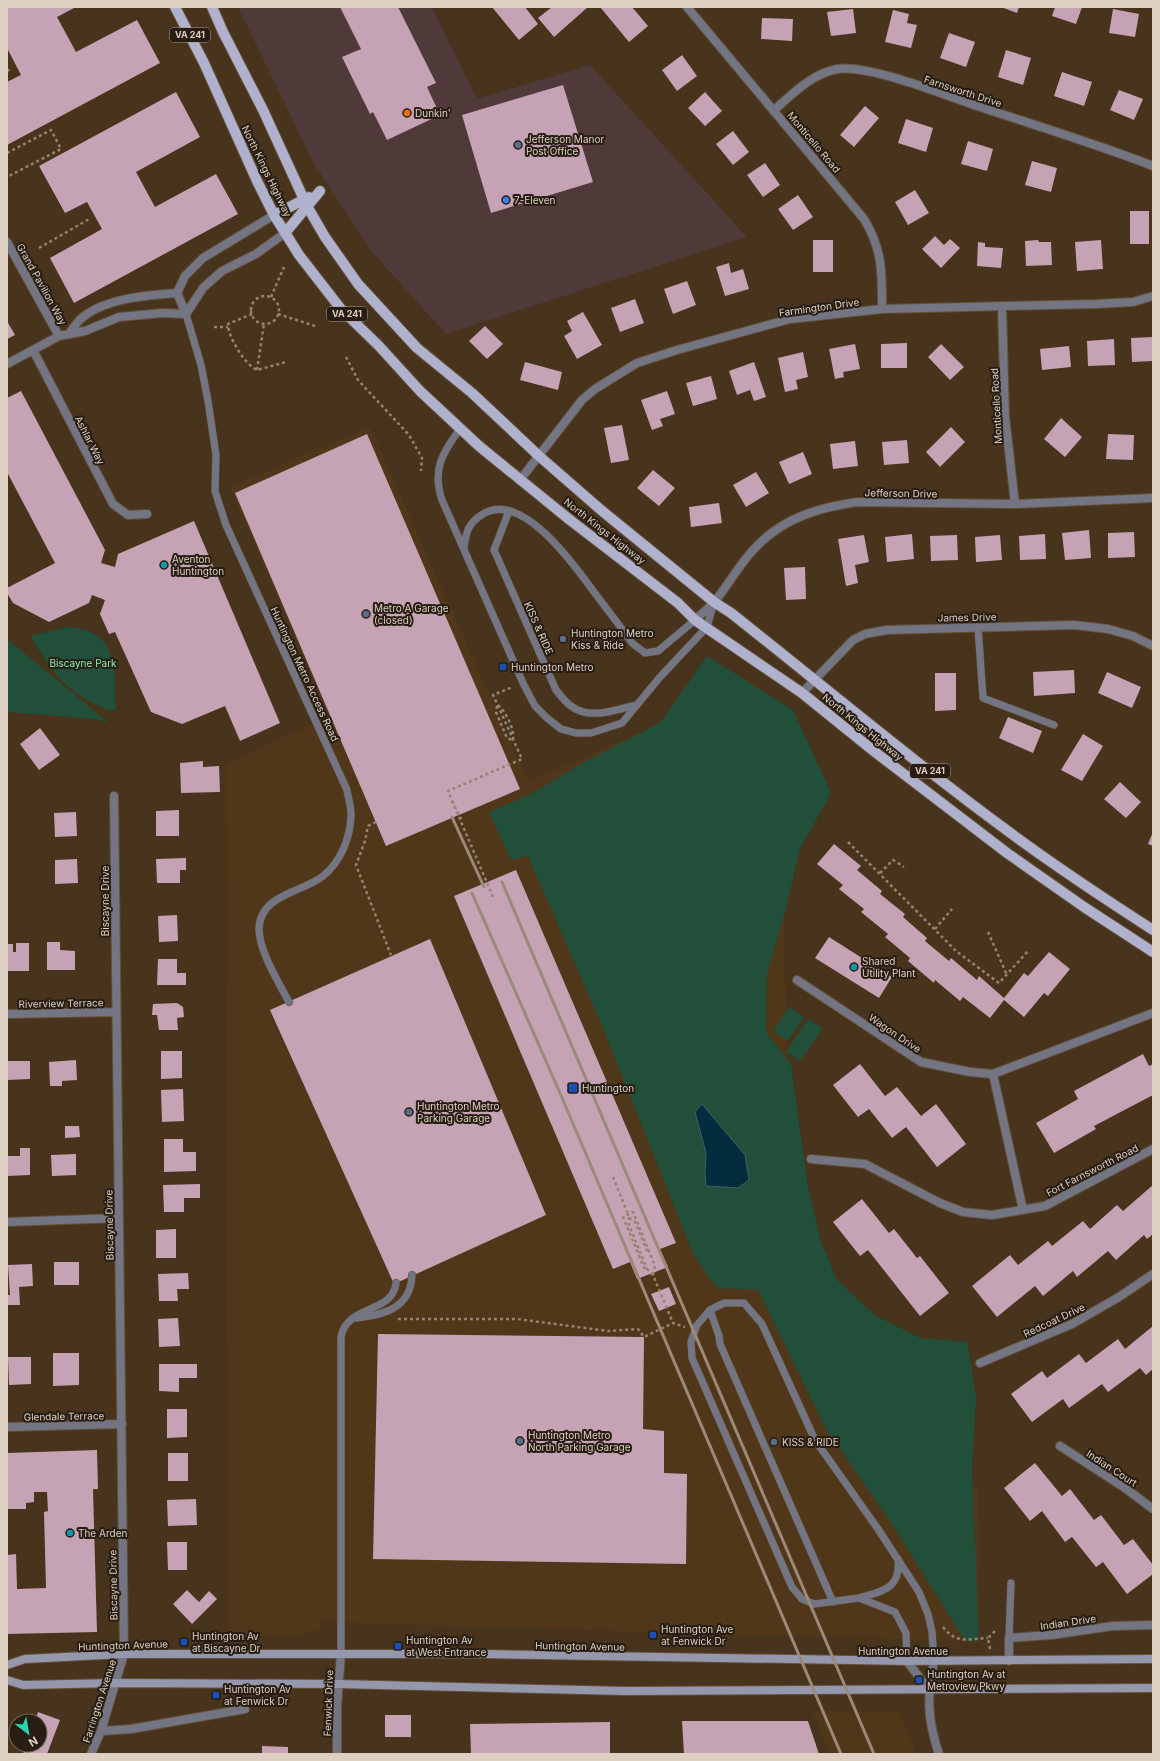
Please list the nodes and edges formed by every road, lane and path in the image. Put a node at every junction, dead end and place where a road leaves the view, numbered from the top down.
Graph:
1 (175, 7) edge
2 (212, 7) edge
3 (687, 7) edge
4 (12, 68) dead end
5 (7, 70) edge
6 (774, 110) junction
7 (7, 152) edge
8 (1153, 166) edge
9 (7, 177) edge
10 (306, 203) junction
11 (274, 215) junction
12 (91, 218) dead end
13 (284, 233) junction
14 (7, 242) edge
15 (39, 248) dead end
16 (284, 267) dead end
17 (178, 293) junction
18 (1153, 296) edge
19 (271, 297) junction
20 (1002, 307) junction
21 (882, 309) junction
22 (186, 314) junction
23 (252, 314) junction
24 (278, 314) junction
25 (264, 324) junction
26 (214, 327) dead end
27 (228, 327) junction
28 (318, 327) dead end
29 (69, 334) junction
30 (59, 336) junction
31 (33, 350) junction
32 (346, 357) dead end
33 (286, 362) dead end
34 (7, 364) edge
35 (257, 370) junction
36 (460, 429) junction
37 (539, 456) junction
38 (421, 472) dead end
39 (520, 480) junction
40 (1153, 498) edge
41 (1016, 504) junction
42 (509, 511) junction
43 (148, 514) dead end
44 (464, 549) junction
45 (714, 602) junction
46 (695, 620) junction
47 (707, 627) junction
48 (978, 627) junction
49 (1153, 646) edge
50 (815, 680) junction
51 (513, 687) dead end
52 (802, 694) junction
53 (637, 705) junction
54 (1054, 725) dead end
55 (114, 796) dead end
56 (451, 802) junction
57 (376, 822) dead end
58 (848, 842) dead end
59 (904, 867) dead end
60 (880, 873) junction
61 (952, 909) dead end
62 (935, 929) junction
63 (1153, 930) edge
64 (988, 932) dead end
65 (1029, 950) dead end
66 (1153, 952) edge
67 (391, 955) dead end
68 (1007, 975) junction
69 (797, 980) dead end
70 (289, 1002) dead end
71 (116, 1012) junction
72 (1153, 1013) edge
73 (7, 1014) edge
74 (993, 1074) junction
75 (1153, 1149) edge
76 (811, 1159) dead end
77 (613, 1177) dead end
78 (1024, 1210) junction
79 (628, 1214) junction
80 (119, 1218) junction
81 (7, 1222) edge
82 (654, 1266) junction
83 (647, 1269) junction
84 (1153, 1274) edge
85 (412, 1275) dead end
86 (653, 1275) junction
87 (396, 1283) dead end
88 (710, 1310) junction
89 (350, 1319) junction
90 (390, 1319) dead end
91 (980, 1363) dead end
92 (122, 1424) junction
93 (7, 1427) edge
94 (1060, 1446) dead end
95 (1153, 1509) edge
96 (898, 1558) junction
97 (1011, 1584) dead end
98 (859, 1598) junction
99 (833, 1602) junction
100 (939, 1623) dead end
101 (1153, 1625) edge
102 (997, 1629) dead end
103 (988, 1638) junction
104 (1009, 1638) junction
105 (990, 1650) dead end
106 (341, 1653) junction
107 (124, 1654) junction
108 (1153, 1659) edge
109 (907, 1661) junction
110 (934, 1661) junction
111 (1009, 1661) junction
112 (7, 1665) edge
113 (7, 1680) edge
114 (115, 1683) junction
115 (338, 1684) junction
116 (1153, 1688) edge
117 (928, 1689) junction
118 (244, 1709) dead end
119 (101, 1731) junction
120 (91, 1754) edge
121 (337, 1754) edge
122 (939, 1754) edge

1 - 11 main road, North Kings Highway / VA 241
2 - 10 main road, North Kings Highway / VA 241
3 - 6 street, Monticello Road
4 - 5 path
6 - 8 street, Farnsworth Drive
6 - 21 street, Monticello Road
7 - 9 path
10 - 11 main road
10 - 13 main road
10 - 37 main road, North Kings Highway / VA 241
11 - 13 main road, North Kings Highway / VA 241
11 - 17 street
12 - 15 path
13 - 22 street
13 - 36 main road, North Kings Highway / VA 241
14 - 30 street, Grand Pavilion Way
16 - 19 path
17 - 22 street
17 - 29 street
18 - 20 street, Farmington Drive
19 - 23 path
19 - 24 path
20 - 21 street, Farmington Drive
20 - 41 street, Monticello Road
21 - 37 street, Farmington Drive
22 - 29 street
22 - 70 lane, Huntington Metro Access Road
23 - 25 path
23 - 27 path
24 - 25 path
24 - 28 path
25 - 35 path
26 - 27 path
27 - 35 path
29 - 30 street
30 - 31 street
31 - 34 street
31 - 43 street, Ashlar Way
32 - 38 path
33 - 35 path
36 - 39 main road, North Kings Highway / VA 241
36 - 44 lane
37 - 39 street, Farmington Drive
37 - 45 main road, North Kings Highway / VA 241
39 - 46 main road, North Kings Highway / VA 241
40 - 41 street, Jefferson Drive
41 - 45 street, Jefferson Drive
42 - 44 lane
42 - 46 lane
42 - 53 lane, KISS & RIDE
44 - 53 lane
45 - 46 street, Jefferson Drive
45 - 47 lane
45 - 50 main road, North Kings Highway / VA 241
46 - 47 main road, North Kings Highway / VA 241
47 - 52 main road, North Kings Highway / VA 241
47 - 53 lane
48 - 49 street, James Drive
48 - 50 street, James Drive
48 - 54 lane
50 - 52 street, James Drive
50 - 63 main road, North Kings Highway / VA 241
51 - 56 path
52 - 66 main road, North Kings Highway / VA 241
55 - 71 street, Biscayne Drive
56 - 56 path
57 - 67 path
58 - 60 path
59 - 60 path
60 - 62 path
61 - 62 path
62 - 68 path
64 - 68 path
65 - 68 path
69 - 74 street, Wagon Drive
71 - 73 street, Riverview Terrace
71 - 80 street, Biscayne Drive
72 - 74 street, Wagon Drive
74 - 78 street
75 - 78 street, Fort Farnsworth Road
76 - 78 street, Fort Farnsworth Road
77 - 79 path
79 - 82 path
79 - 83 path
80 - 81 street
80 - 92 street, Biscayne Drive
82 - 83 path
82 - 86 path
83 - 86 path
84 - 91 street, Redcoat Drive
85 - 89 lane
86 - 90 path
87 - 89 lane
88 - 96 lane
88 - 99 lane
88 - 99 lane
89 - 106 lane
92 - 93 street, Glendale Terrace
92 - 107 street, Biscayne Drive
94 - 95 street, Indian Court
96 - 98 lane
96 - 110 lane
97 - 104 lane
98 - 99 lane
98 - 109 lane
100 - 103 path
101 - 104 street, Indian Drive
102 - 103 path
103 - 105 path
104 - 111 street
106 - 107 main road, Huntington Avenue
106 - 109 main road, Huntington Avenue
106 - 115 street, Fenwick Drive
107 - 112 main road, Huntington Avenue
107 - 114 street, Farrington Avenue
108 - 111 main road, Huntington Avenue
109 - 110 main road, Huntington Avenue
109 - 117 street
110 - 111 main road, Huntington Avenue
110 - 117 street
113 - 114 main road
114 - 115 main road
114 - 119 street, Farrington Avenue
115 - 117 main road
115 - 121 street, Fenwick Drive
116 - 117 main road
117 - 122 street
118 - 119 street
119 - 120 street, Farrington Avenue

